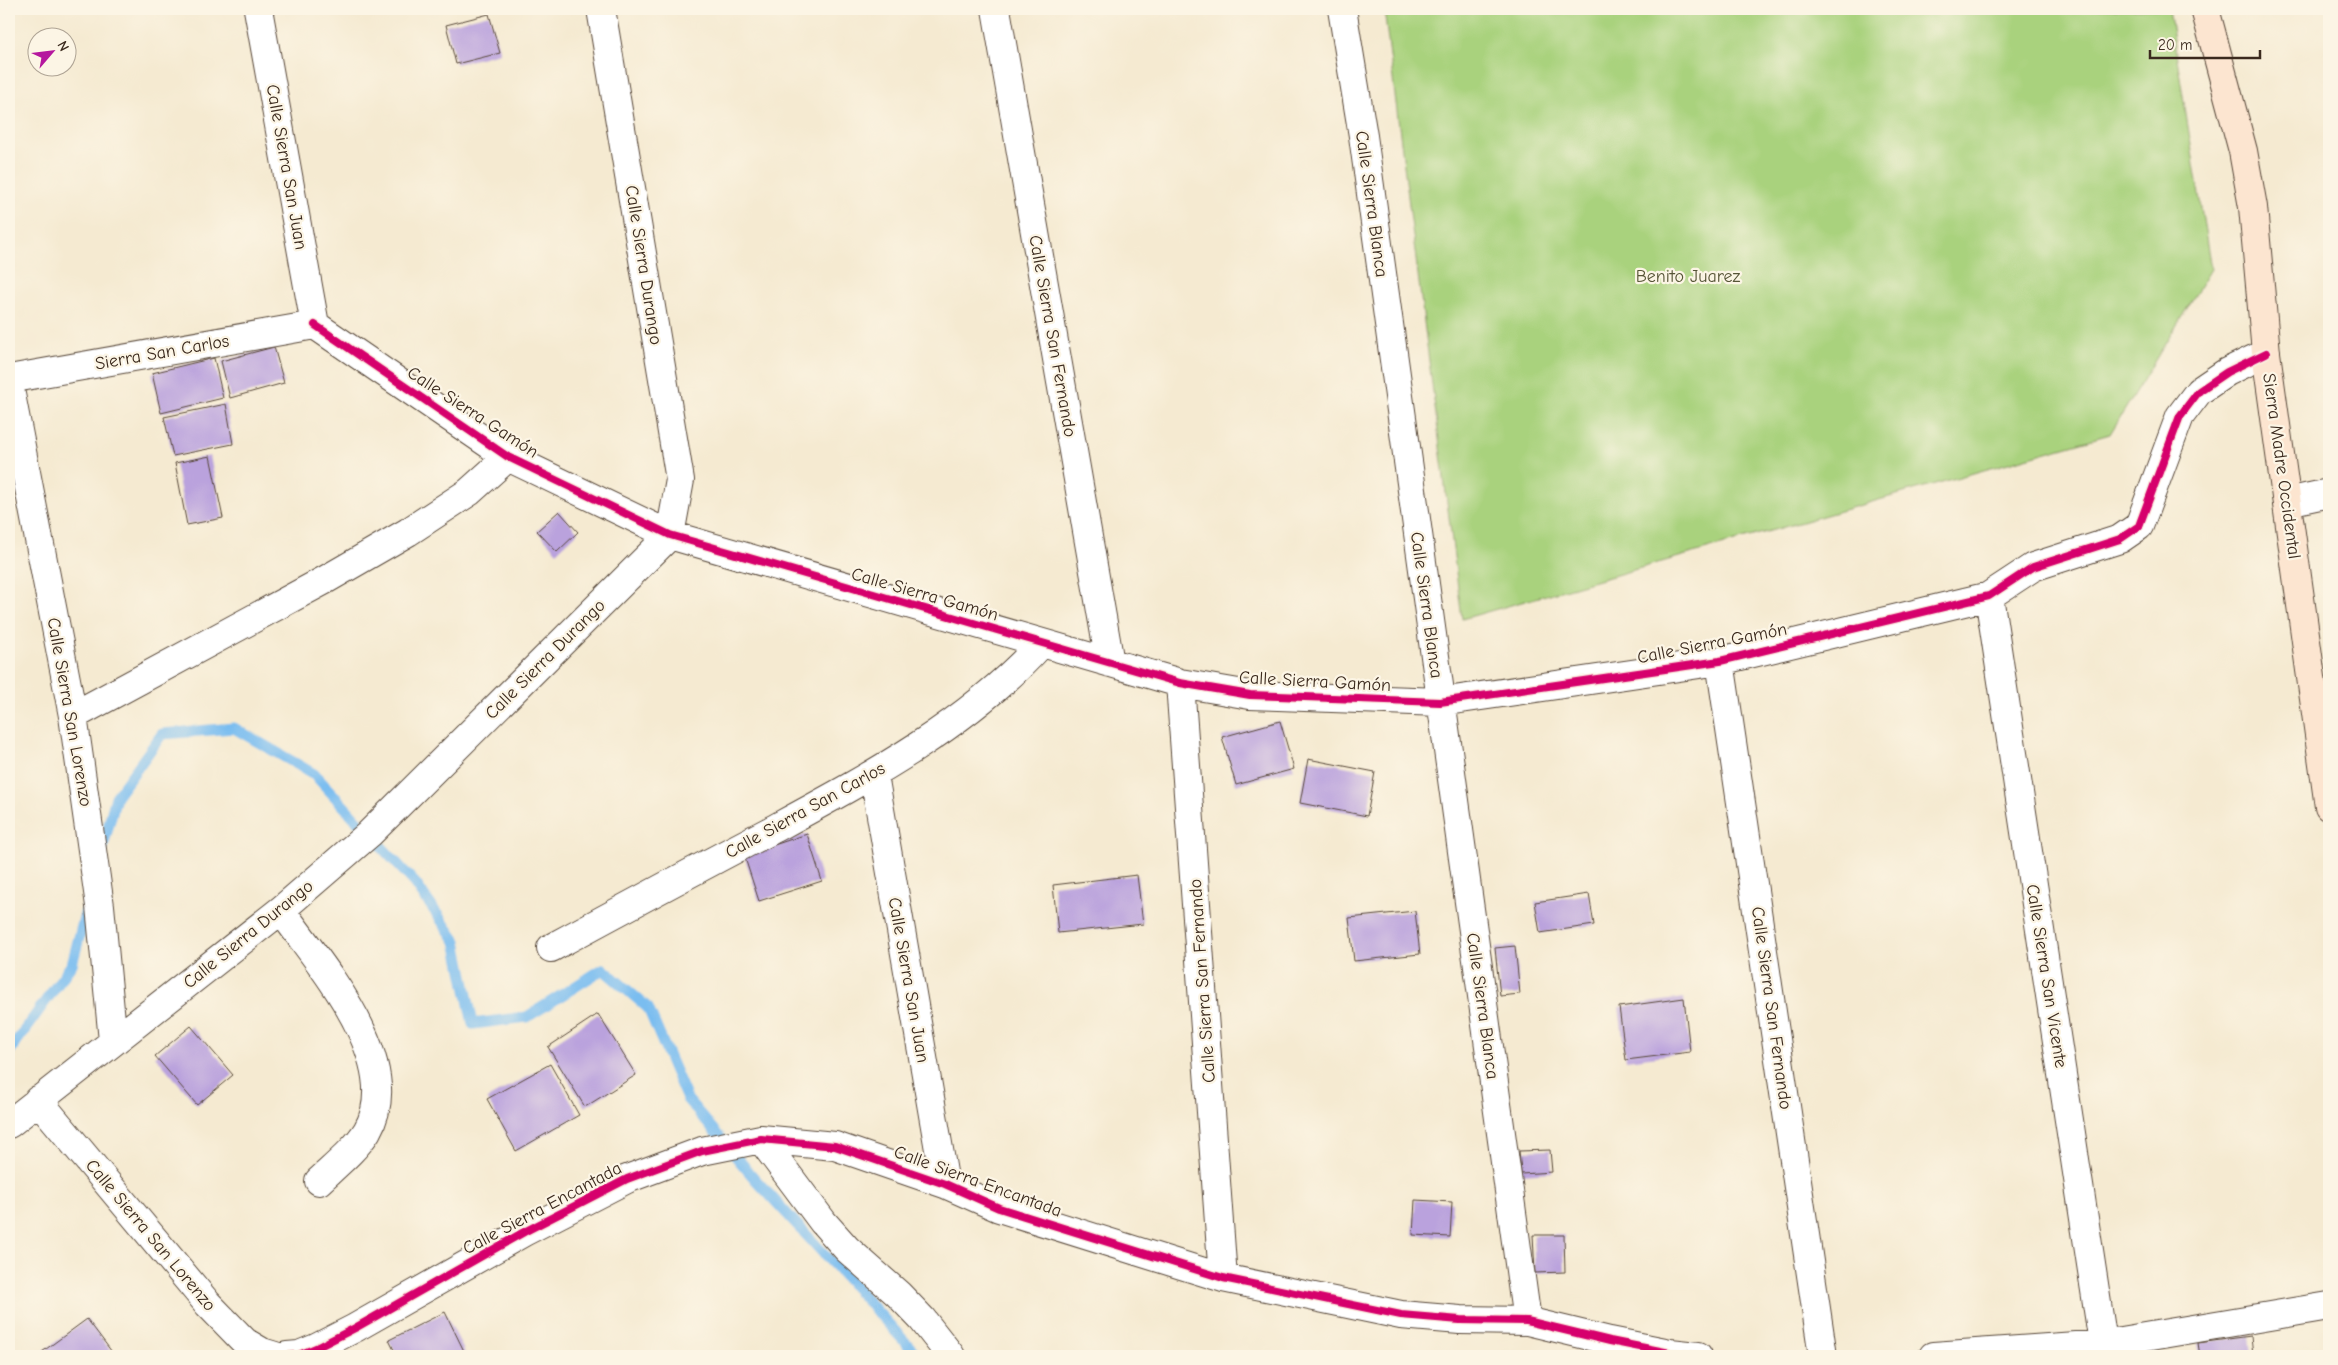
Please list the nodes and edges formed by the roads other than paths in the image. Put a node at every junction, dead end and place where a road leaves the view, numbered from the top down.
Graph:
1 (258, 9) edge
2 (601, 9) edge
3 (996, 9) edge
4 (1342, 9) edge
5 (2205, 9) edge
6 (315, 325) junction
7 (2266, 353) junction
8 (9, 379) edge
9 (9, 384) edge
10 (508, 457) junction
11 (2329, 493) edge
12 (2287, 502) junction
13 (670, 535) junction
14 (1989, 596) junction
15 (1041, 644) junction
16 (1720, 661) junction
17 (1110, 663) junction
18 (1180, 683) junction
19 (1440, 702) junction
20 (73, 716) junction
21 (874, 775) junction
22 (2329, 806) edge
23 (281, 910) junction
24 (551, 948) dead end
25 (113, 1041) junction
26 (38, 1100) junction
27 (9, 1124) edge
28 (760, 1139) junction
29 (319, 1181) dead end
30 (945, 1184) junction
31 (1223, 1278) junction
32 (2329, 1306) edge
33 (1528, 1321) junction
34 (1613, 1348) edge
35 (2104, 1350) edge
36 (274, 1356) edge
37 (286, 1356) edge
38 (951, 1356) edge
39 (1698, 1356) edge
40 (1823, 1356) edge
41 (1932, 1356) edge

1 - 6 street, Calle Sierra San Juan
2 - 13 street, Calle Sierra Durango
3 - 17 street, Calle Sierra San Fernando
4 - 19 street, Calle Sierra Blanca
5 - 7 street, Sierra Madre Occidental
6 - 8 street, Sierra San Carlos
6 - 10 street, Calle Sierra Gamón
7 - 12 street, Sierra Madre Occidental
7 - 14 street, Calle Sierra Gamón
9 - 20 street, Calle Sierra San Lorenzo
10 - 13 street, Calle Sierra Gamón
10 - 20 street
11 - 12 street
12 - 22 street, Sierra Madre Occidental
13 - 15 street, Calle Sierra Gamón
13 - 23 street, Calle Sierra Durango
14 - 16 street, Calle Sierra Gamón
14 - 35 street, Calle Sierra San Vicente
15 - 17 street, Calle Sierra Gamón
15 - 21 street, Calle Sierra San Carlos
16 - 19 street, Calle Sierra Gamón
16 - 40 street, Calle Sierra San Fernando
17 - 18 street, Calle Sierra Gamón
18 - 19 street, Calle Sierra Gamón
18 - 31 street, Calle Sierra San Fernando
19 - 33 street, Calle Sierra Blanca
20 - 25 street, Calle Sierra San Lorenzo
21 - 24 street, Calle Sierra San Carlos
21 - 30 street, Calle Sierra San Juan
23 - 25 street, Calle Sierra Durango
23 - 29 street
25 - 26 street, Calle Sierra Durango
26 - 27 street, Calle Sierra Durango
26 - 36 street, Calle Sierra San Lorenzo
28 - 30 street, Calle Sierra Encantada
28 - 37 street, Calle Sierra Encantada
28 - 38 street
30 - 31 street, Calle Sierra Encantada
31 - 33 street, Calle Sierra Encantada
32 - 35 street
33 - 34 street, Calle Sierra Encantada
34 - 39 street, Calle Sierra Encantada
35 - 41 street

